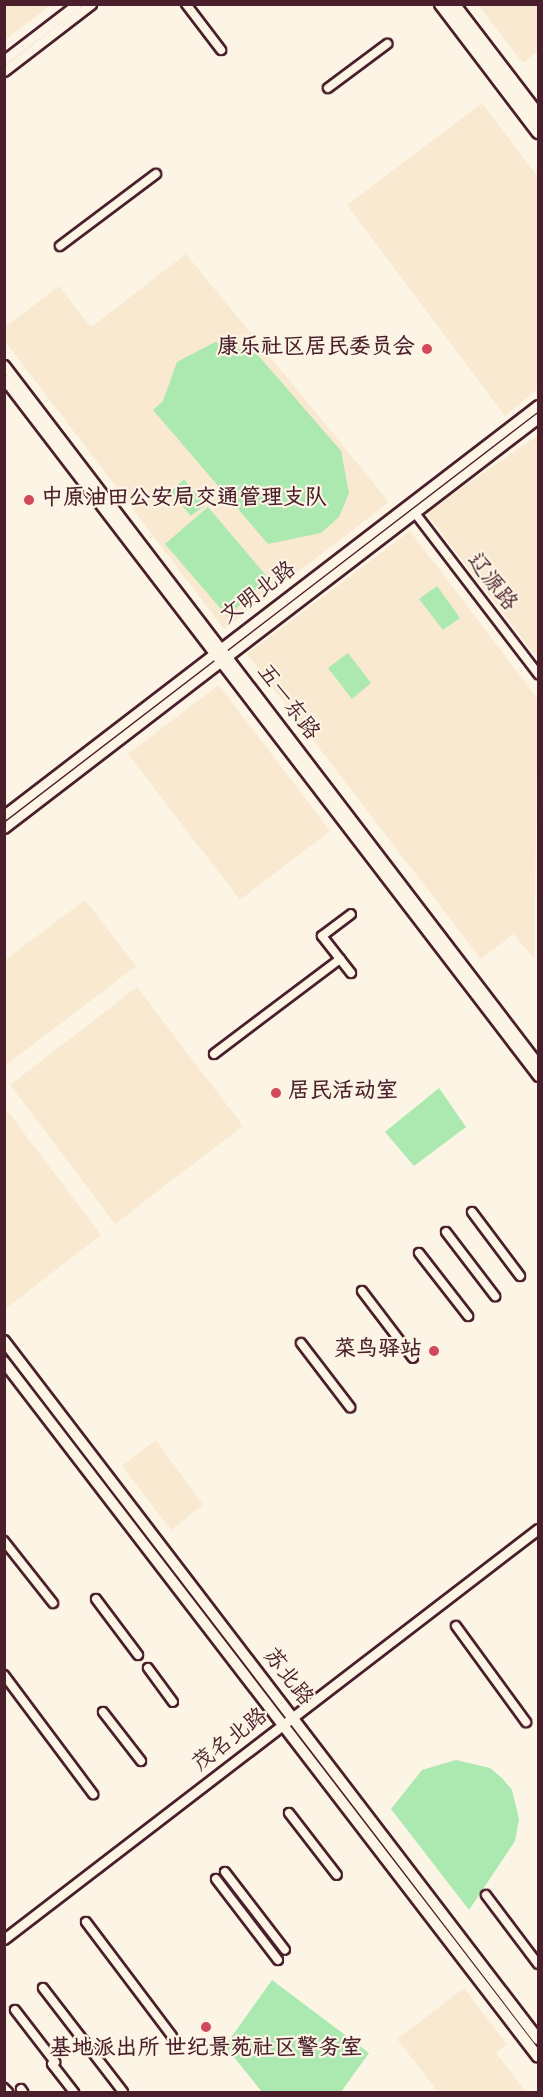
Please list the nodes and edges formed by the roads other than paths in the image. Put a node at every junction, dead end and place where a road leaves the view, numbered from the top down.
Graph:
1 (77, 4) edge
2 (91, 4) edge
3 (186, 4) edge
4 (441, 4) edge
5 (453, 4) edge
6 (387, 44) dead end
7 (221, 50) dead end
8 (4, 60) edge
9 (4, 71) edge
10 (328, 88) dead end
11 (538, 115) edge
12 (538, 132) edge
13 (156, 174) dead end
14 (60, 246) dead end
15 (4, 366) edge
16 (4, 380) edge
17 (538, 405) edge
18 (538, 418) edge
19 (415, 513) junction
20 (220, 655) junction
21 (538, 674) edge
22 (4, 815) edge
23 (4, 828) edge
24 (351, 914) dead end
25 (340, 959) junction
26 (351, 973) dead end
27 (214, 1054) dead end
28 (538, 1064) edge
29 (538, 1076) edge
30 (472, 1212) dead end
31 (446, 1232) dead end
32 (419, 1253) dead end
33 (520, 1276) dead end
34 (362, 1292) dead end
35 (495, 1296) dead end
36 (468, 1316) dead end
37 (4, 1341) edge
38 (301, 1343) dead end
39 (412, 1358) dead end
40 (4, 1362) edge
41 (350, 1407) dead end
42 (538, 1529) edge
43 (4, 1541) edge
44 (96, 1599) dead end
45 (53, 1603) dead end
46 (456, 1626) dead end
47 (138, 1655) dead end
48 (148, 1668) dead end
49 (4, 1675) edge
50 (172, 1702) dead end
51 (103, 1712) dead end
52 (288, 1721) junction
53 (526, 1722) dead end
54 (141, 1761) dead end
55 (93, 1794) dead end
56 (289, 1813) dead end
57 (225, 1872) dead end
58 (337, 1875) dead end
59 (216, 1879) dead end
60 (486, 1895) dead end
61 (86, 1922) dead end
62 (4, 1939) edge
63 (285, 1950) dead end
64 (278, 1960) dead end
65 (538, 1964) edge
66 (43, 1988) dead end
67 (15, 2010) dead end
68 (172, 2036) dead end
69 (538, 2039) edge
70 (538, 2057) edge
71 (4, 2088) edge
72 (8, 2092) edge
73 (74, 2092) edge
74 (123, 2092) edge

1 - 8 street
2 - 9 street
3 - 7 street
4 - 12 main road
5 - 11 main road
6 - 10 street
13 - 14 street
15 - 20 street, 五一东路
16 - 20 street, 五一东路
17 - 20 street, 文明北路
18 - 19 street, 文明北路
19 - 20 street, 文明北路
19 - 21 street, 辽源路
20 - 22 street, 文明北路
20 - 23 street, 文明北路
20 - 28 street, 五一东路
20 - 29 street, 五一东路
24 - 25 street
25 - 26 street
25 - 27 street
30 - 33 street
31 - 35 street
32 - 36 street
34 - 39 street
37 - 52 main road, 苏北路
38 - 41 street
40 - 52 main road, 苏北路
42 - 52 street, 茂名北路
43 - 45 street
44 - 47 street
46 - 53 street
48 - 50 street
49 - 55 street
51 - 54 street
52 - 62 street, 茂名北路
52 - 69 main road, 苏北路
52 - 70 main road, 苏北路
56 - 58 street
57 - 63 street
59 - 64 street
60 - 65 street
61 - 68 street
66 - 74 street
67 - 73 street
71 - 72 street

